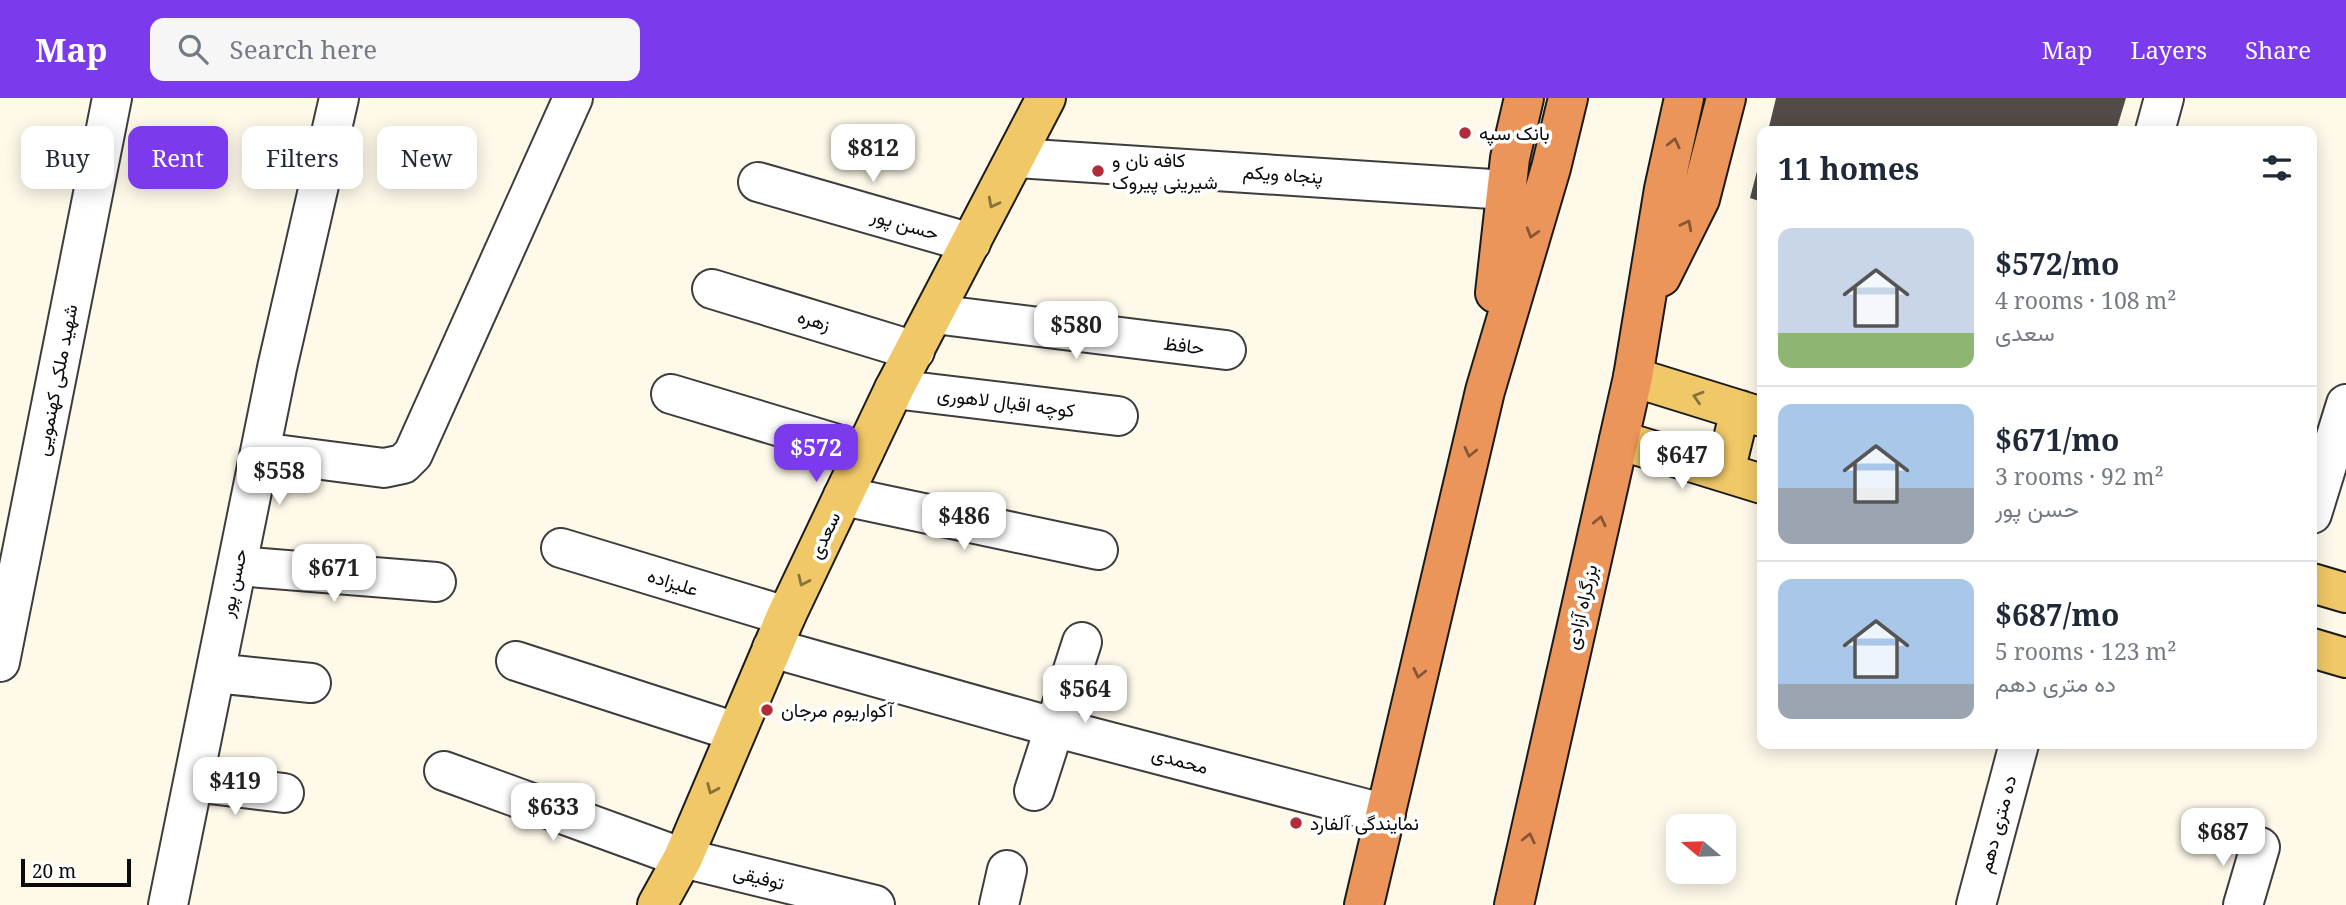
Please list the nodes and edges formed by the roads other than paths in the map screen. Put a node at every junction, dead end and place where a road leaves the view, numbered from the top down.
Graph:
1 (112, 98) edge
2 (339, 98) edge
3 (573, 98) edge
4 (1046, 98) edge
5 (1524, 98) edge
6 (1567, 98) edge
7 (1684, 98) edge
8 (1726, 98) edge
9 (2164, 98) edge
10 (2156, 126) edge
11 (1017, 159) junction
12 (758, 182) dead end
13 (1507, 190) junction
14 (971, 243) junction
15 (712, 289) dead end
16 (1646, 307) junction
17 (934, 314) junction
18 (1226, 350) dead end
19 (915, 351) junction
20 (1633, 377) junction
21 (894, 389) junction
22 (1485, 391) junction
23 (671, 394) dead end
24 (2346, 404) edge
25 (1751, 414) edge
26 (1118, 416) dead end
27 (1619, 440) junction
28 (260, 452) junction
29 (864, 452) junction
30 (1725, 472) junction
31 (1757, 482) edge
32 (843, 496) junction
33 (2317, 498) edge
34 (561, 548) dead end
35 (1098, 550) dead end
36 (237, 566) junction
37 (436, 582) dead end
38 (2317, 584) edge
39 (2346, 593) edge
40 (779, 632) junction
41 (1082, 642) dead end
42 (2317, 649) edge
43 (2346, 658) edge
44 (516, 661) dead end
45 (0, 662) edge
46 (215, 673) junction
47 (311, 683) dead end
48 (1053, 727) junction
49 (736, 732) junction
50 (2018, 749) edge
51 (444, 771) dead end
52 (193, 782) junction
53 (1034, 791) dead end
54 (284, 793) dead end
55 (1386, 814) junction
56 (2260, 847) dead end
57 (683, 858) junction
58 (168, 905) edge
59 (657, 905) edge
60 (875, 905) edge
61 (1364, 905) edge
62 (1514, 905) edge
63 (1976, 905) edge
64 (2244, 905) edge

1 - 45 street, شهید ملکی کهنمویی
2 - 28 street, حسن پور
3 - 28 street
4 - 11 main road, سعدی
5 - 13 highway
6 -> 22 highway
16 -> 7 highway, بزرگراه آزادی
16 -> 8 highway, بزرگراه آزادی
9 - 10 street
11 - 13 street, پنجاه ویکم
11 -> 14 main road, سعدی
12 - 14 street, حسن پور
13 - 22 highway
14 - 17 main road, سعدی
15 - 19 street, زهره
16 - 20 highway, بزرگراه آزادی
17 - 18 street, حافظ
17 - 19 main road, سعدی
19 - 21 main road, سعدی
25 -> 20 main road
20 - 27 highway, بزرگراه آزادی
21 - 26 street, کوچه اقبال لاهوری
21 - 29 main road, سعدی
22 -> 55 highway
23 - 29 street
24 - 33 street
25 - 30 main road
27 - 30 main road
62 -> 27 highway, بزرگراه آزادی
28 - 36 street, حسن پور
29 - 32 main road, سعدی
30 - 31 main road
32 - 35 street
32 -> 40 main road, سعدی
34 - 40 street, علیزاده
36 - 37 street
36 - 46 street, حسن پور
38 - 39 main road
40 - 48 street, محمدی
40 - 49 main road, سعدی
41 - 48 street
42 - 43 main road
44 - 49 street
46 - 47 street
46 - 52 street, حسن پور
48 - 53 street
48 - 55 street, محمدی
49 -> 57 main road, سعدی
50 - 63 street, ده متری دهم
51 - 57 street, توفیقی
52 - 54 street
52 - 58 street, حسن پور
55 - 61 highway
56 - 64 street
57 - 59 main road, سعدی
57 - 60 street, توفیقی

